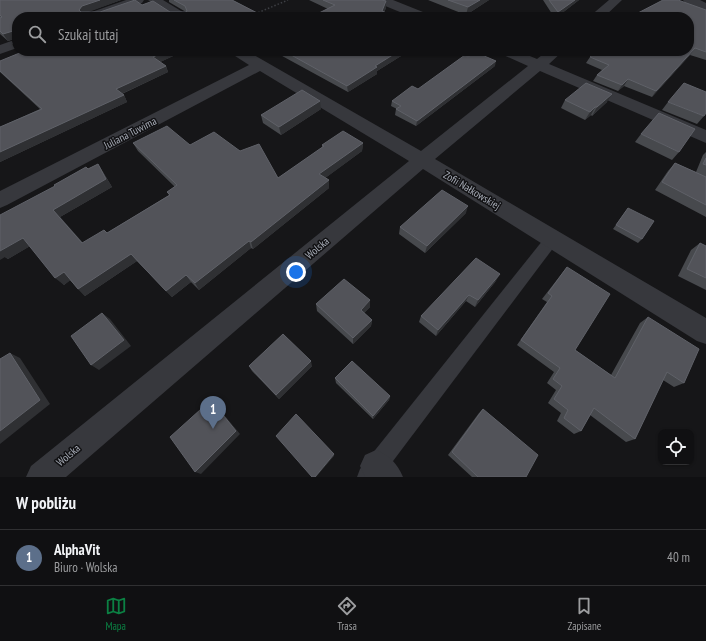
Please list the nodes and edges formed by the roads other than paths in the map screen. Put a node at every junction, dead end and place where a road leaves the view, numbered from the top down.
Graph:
1 (138, 0) edge
2 (154, 0) edge
3 (384, 0) edge
4 (616, 0) edge
5 (688, 0) edge
6 (706, 7) edge
7 (105, 12) edge
8 (174, 12) edge
9 (412, 12) edge
10 (602, 12) edge
11 (12, 46) edge
12 (0, 50) edge
13 (245, 56) edge
14 (536, 56) edge
15 (548, 58) edge
16 (260, 65) junction
17 (706, 137) edge
18 (422, 160) junction
19 (0, 200) edge
20 (552, 239) junction
21 (706, 332) edge
22 (377, 473) edge
23 (42, 477) edge

1 - 7 street
2 - 8 street
3 - 9 street
4 - 10 street
5 - 6 street
11 - 12 street
13 - 16 street, Zofii Nałkowskiej
14 - 15 street
15 - 17 street
15 - 18 street, Wolska
16 - 18 street, Zofii Nałkowskiej
16 - 19 street, Juliana Tuwima
18 - 20 street, Zofii Nałkowskiej
18 - 23 street, Wolska
20 - 21 street, Zofii Nałkowskiej
20 - 22 lane

